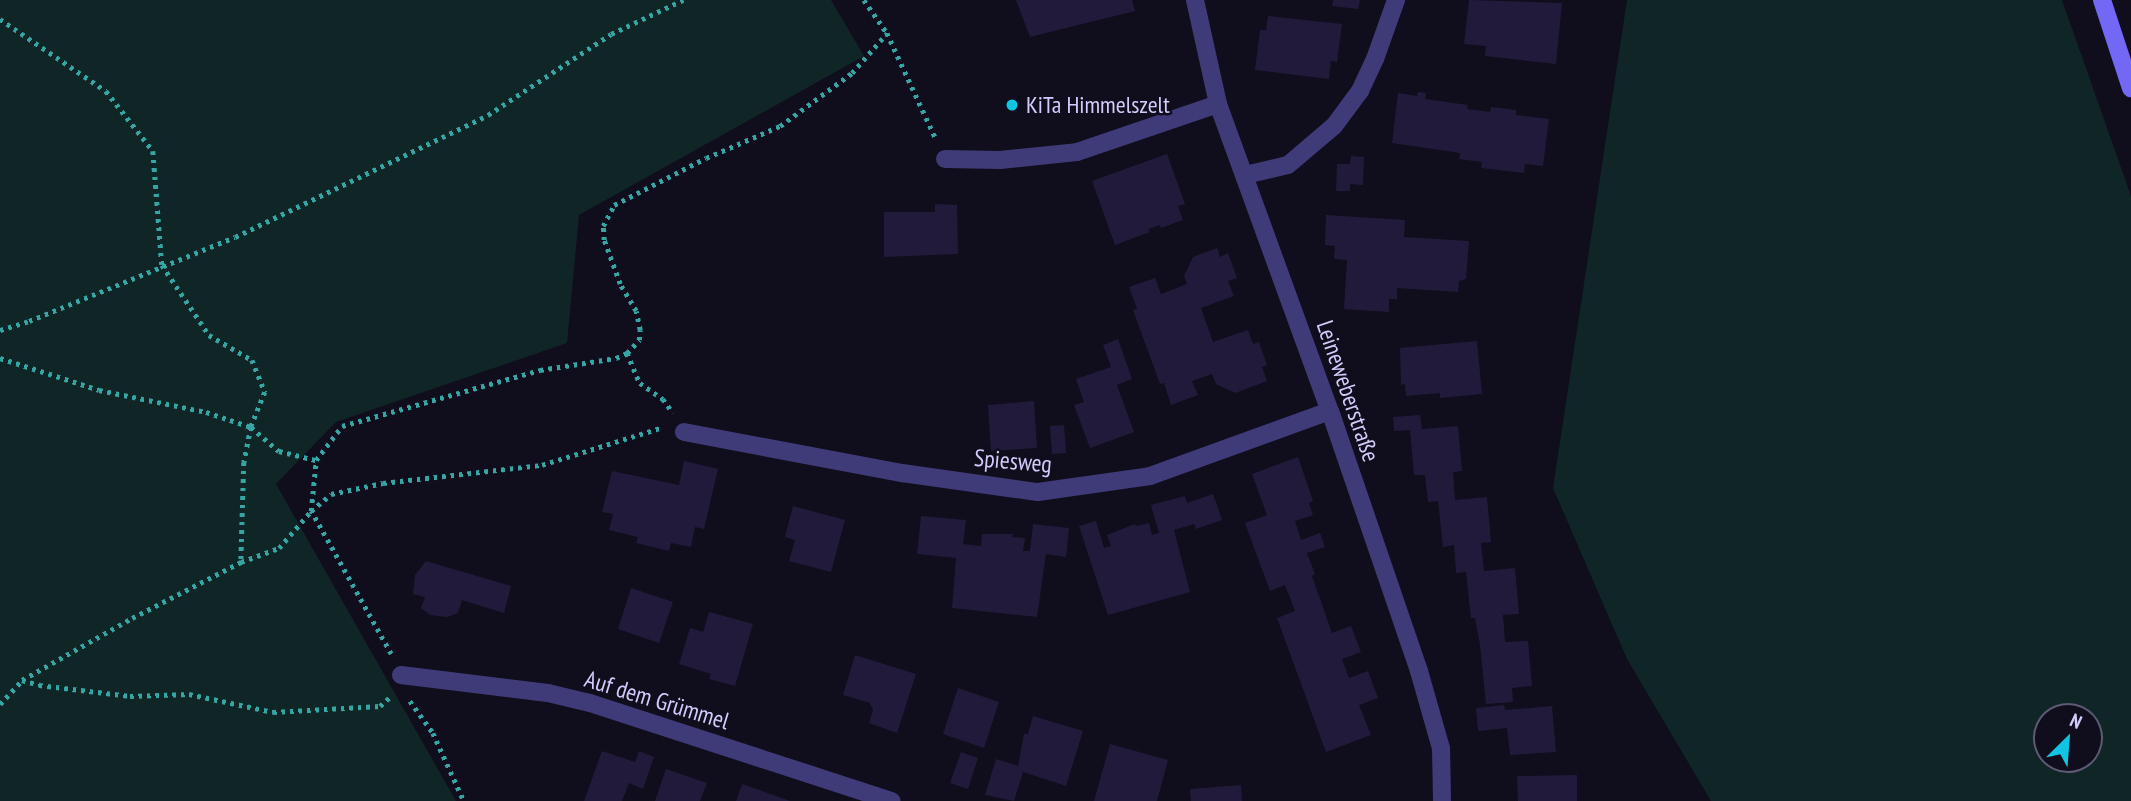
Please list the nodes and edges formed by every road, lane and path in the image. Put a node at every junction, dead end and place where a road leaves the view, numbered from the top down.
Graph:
1 (683, 0) edge
2 (864, 0) edge
3 (1195, 0) edge
4 (1396, 0) edge
5 (2102, 0) edge
6 (0, 19) edge
7 (887, 33) junction
8 (2131, 88) edge
9 (1218, 104) junction
10 (946, 159) joint
11 (1245, 175) junction
12 (162, 265) junction
13 (0, 330) edge
14 (627, 353) junction
15 (0, 358) edge
16 (1330, 411) junction
17 (251, 427) junction
18 (675, 429) junction
19 (316, 460) junction
20 (311, 511) junction
21 (241, 562) junction
22 (22, 680) junction
23 (398, 683) joint
24 (0, 704) edge
25 (891, 801) edge
26 (1442, 801) edge

1 - 12 path
2 - 7 path
3 - 9 street, Leineweberstraße
4 - 11 street
5 - 8 street
6 - 12 path
7 - 10 path
7 - 14 path
9 - 10 street
9 - 11 street, Leineweberstraße
11 - 16 street, Leineweberstraße
12 - 13 path
12 - 17 path
14 - 18 path
14 - 19 path
15 - 17 path
16 - 18 street, Spiesweg
16 - 26 street, Leineweberstraße
17 - 19 path
17 - 21 path
18 - 20 path
19 - 20 path
20 - 21 path
21 - 22 path
22 - 23 path
22 - 24 path
23 - 25 street, Auf dem Grümmel

